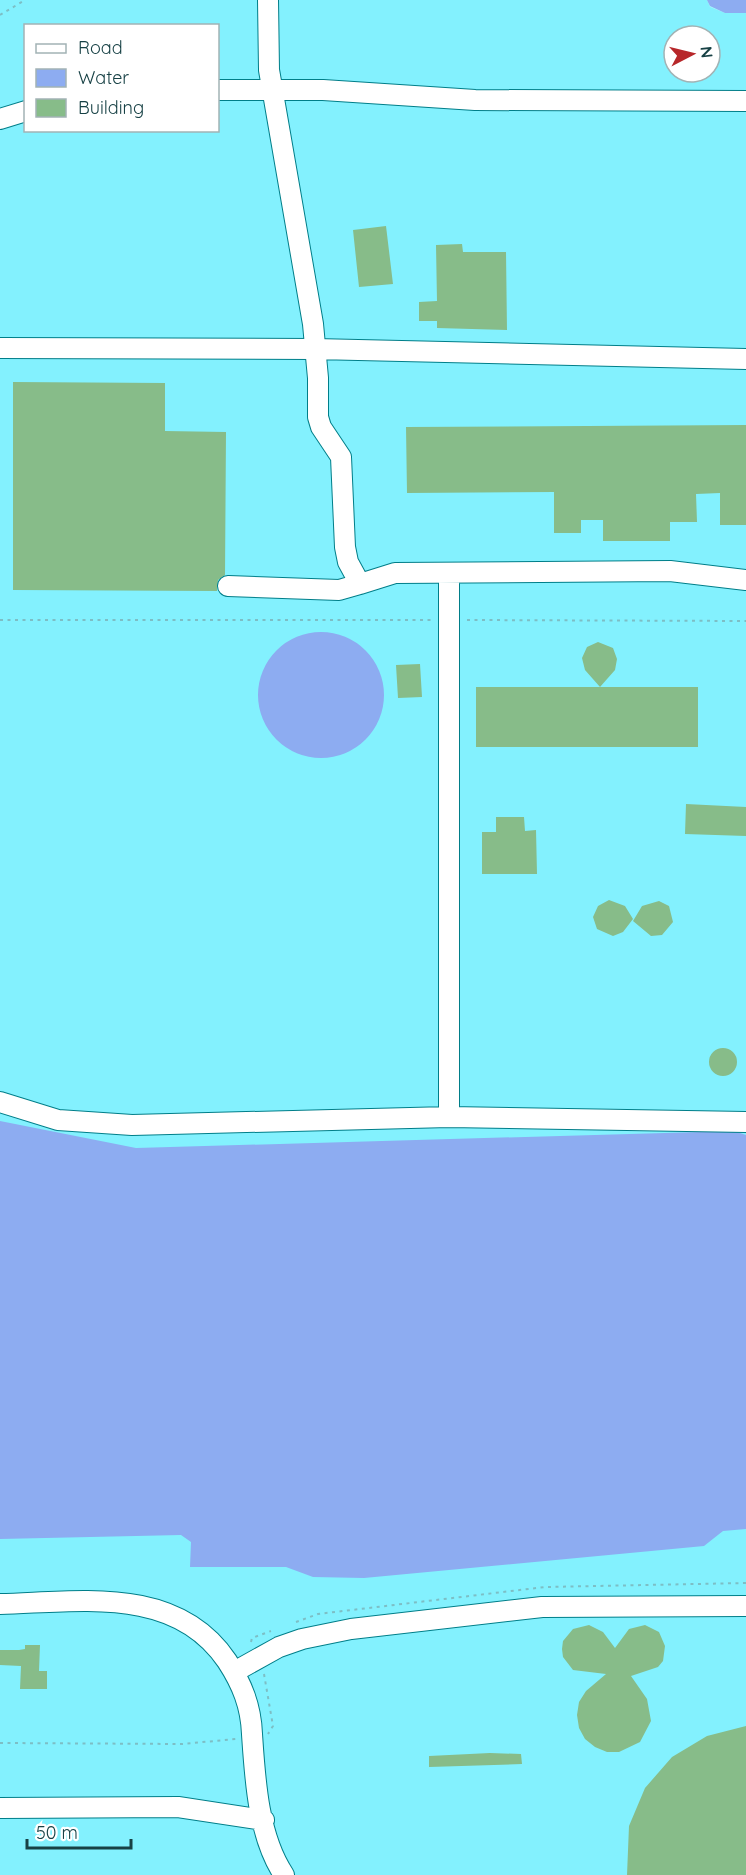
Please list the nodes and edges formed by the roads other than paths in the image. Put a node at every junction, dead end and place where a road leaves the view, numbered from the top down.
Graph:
1 (268, 0) edge
2 (219, 90) edge
3 (272, 92) junction
4 (746, 101) edge
5 (24, 112) edge
6 (0, 119) edge
7 (0, 348) edge
8 (315, 349) junction
9 (746, 359) edge
10 (449, 573) junction
11 (746, 580) edge
12 (360, 584) junction
13 (228, 586) dead end
14 (0, 1102) edge
15 (449, 1117) junction
16 (746, 1122) edge
17 (0, 1604) edge
18 (746, 1606) edge
19 (234, 1672) junction
20 (0, 1808) edge
21 (264, 1820) junction
22 (284, 1875) edge

1 - 3 street
2 - 3 street
3 - 4 street
3 - 8 street
5 - 6 street
7 - 8 street
8 - 9 street
8 - 12 street
10 - 11 street
10 - 12 street
10 - 15 street
12 - 13 street
14 - 15 street
15 - 16 street
17 - 19 street
18 - 19 street
19 - 21 street
20 - 21 street
21 - 22 street

